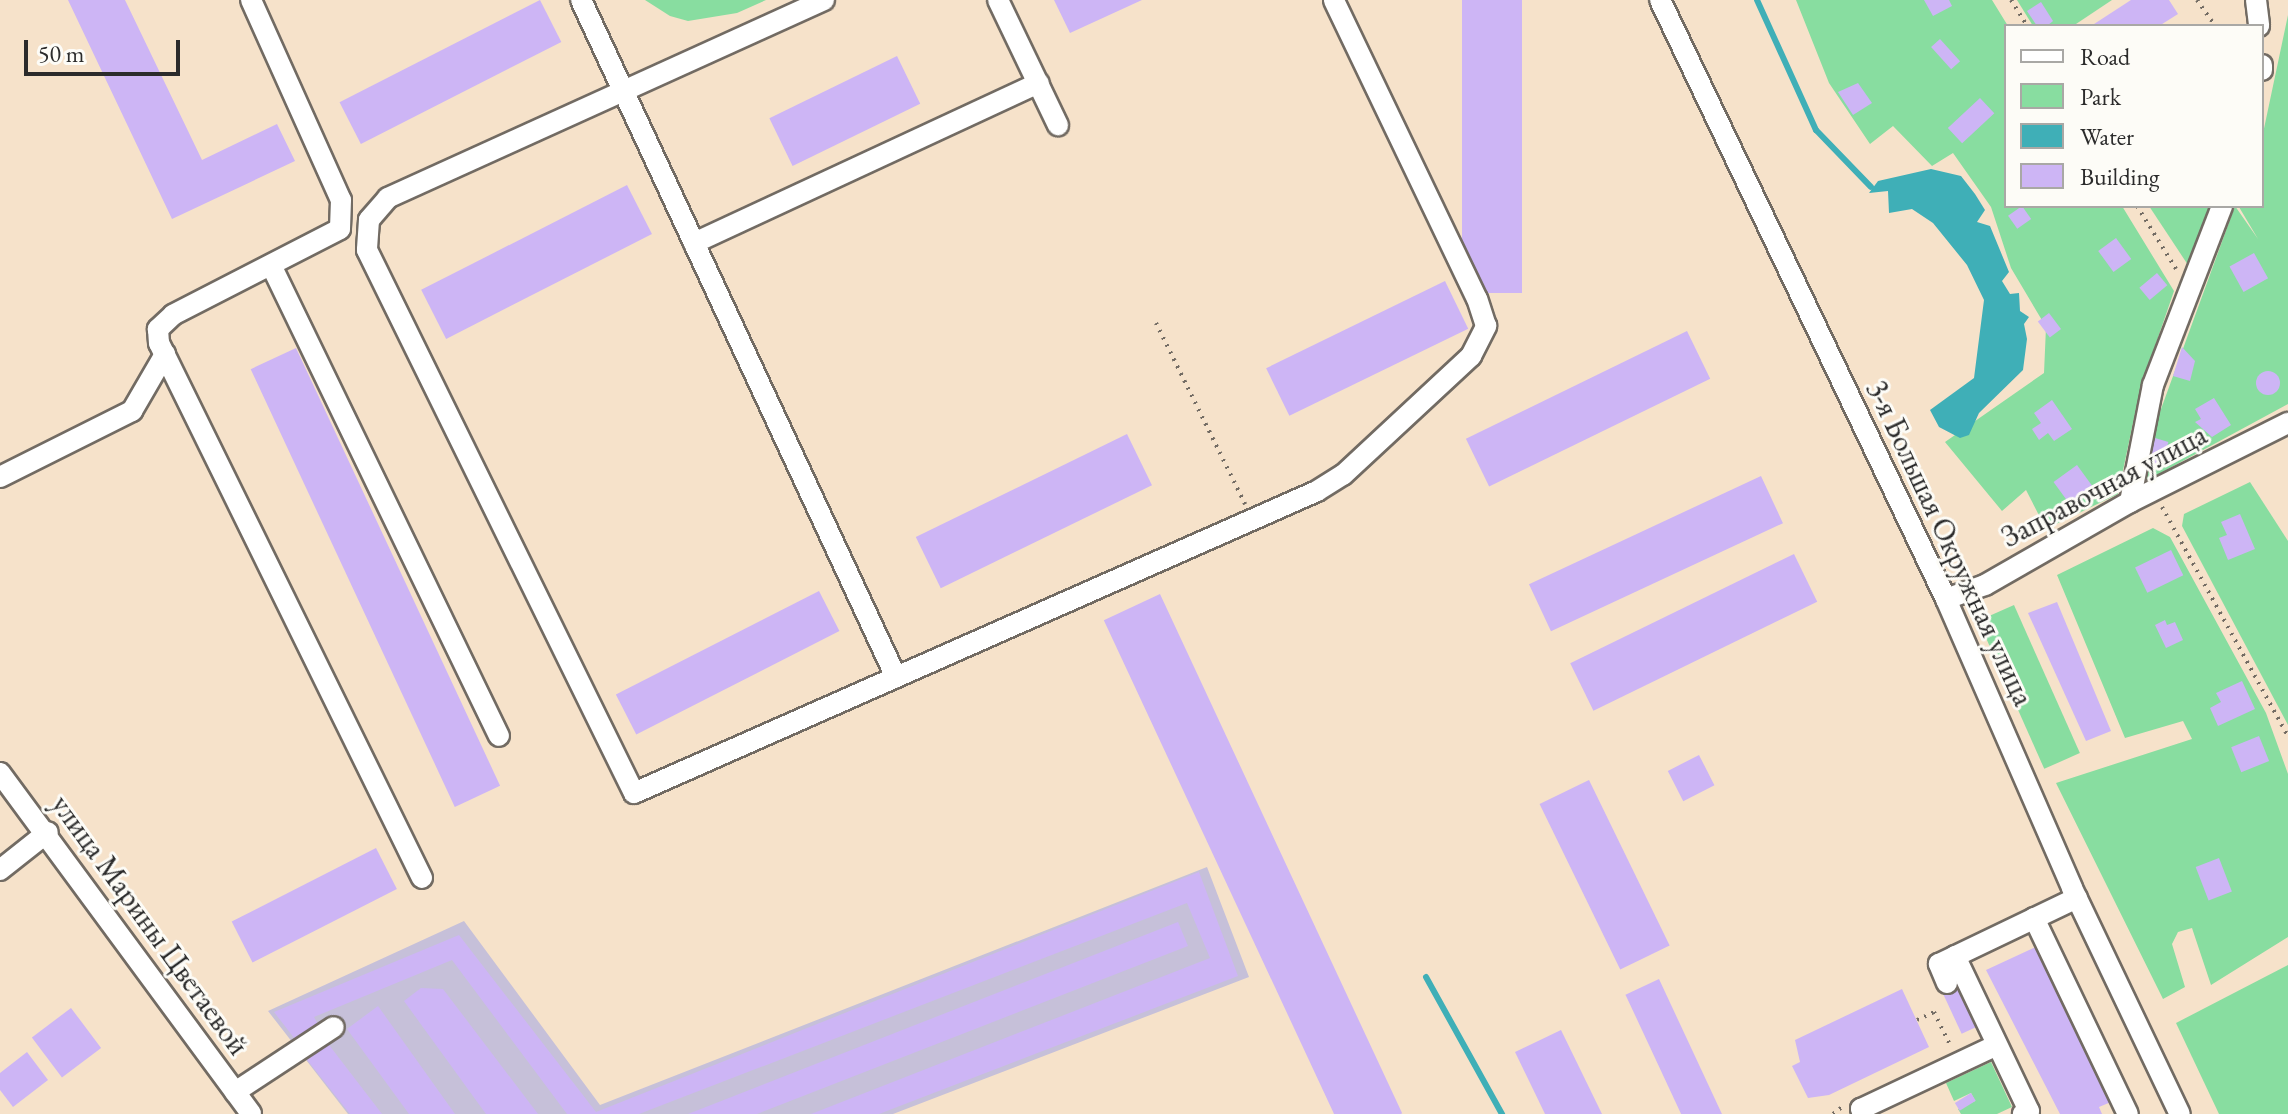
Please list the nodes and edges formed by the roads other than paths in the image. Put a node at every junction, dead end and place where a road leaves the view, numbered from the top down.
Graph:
1 (251, 0) edge
2 (581, 0) edge
3 (824, 0) edge
4 (998, 0) edge
5 (1334, 0) edge
6 (1660, 0) edge
7 (2256, 0) edge
8 (2259, 24) edge
9 (1039, 83) junction
10 (624, 91) junction
11 (1058, 125) dead end
12 (2221, 208) edge
13 (694, 243) junction
14 (271, 265) junction
15 (165, 354) junction
16 (2288, 423) edge
17 (0, 477) edge
18 (2130, 502) junction
19 (1946, 599) junction
20 (896, 677) junction
21 (499, 736) dead end
22 (0, 773) edge
23 (48, 832) junction
24 (0, 870) edge
25 (422, 878) dead end
26 (2077, 898) junction
27 (2034, 918) junction
28 (1955, 956) junction
29 (1947, 983) dead end
30 (334, 1027) dead end
31 (1997, 1045) junction
32 (235, 1092) junction
33 (251, 1114) edge
34 (1864, 1114) edge
35 (2023, 1114) edge
36 (2128, 1114) edge
37 (2180, 1114) edge

1 - 14 street
2 - 10 street
3 - 10 street
4 - 9 street
5 - 20 street
6 - 19 street, 3-я Большая Окружная улица
7 - 8 street
9 - 11 street
9 - 13 street
10 - 13 street
10 - 20 street
12 - 18 street
13 - 20 street
14 - 15 street
14 - 21 street
15 - 17 street
15 - 25 street
16 - 18 street, Заправочная улица
18 - 19 street, Заправочная улица
19 - 26 street, 3-я Большая Окружная улица
22 - 23 street, улица Марины Цветаевой
23 - 24 street
23 - 32 street, улица Марины Цветаевой
26 - 27 street
26 - 37 street, 3-я Большая Окружная улица
27 - 28 street
27 - 36 street
28 - 29 street
28 - 31 street
30 - 32 street
31 - 34 street
31 - 35 street
32 - 33 street, улица Марины Цветаевой

